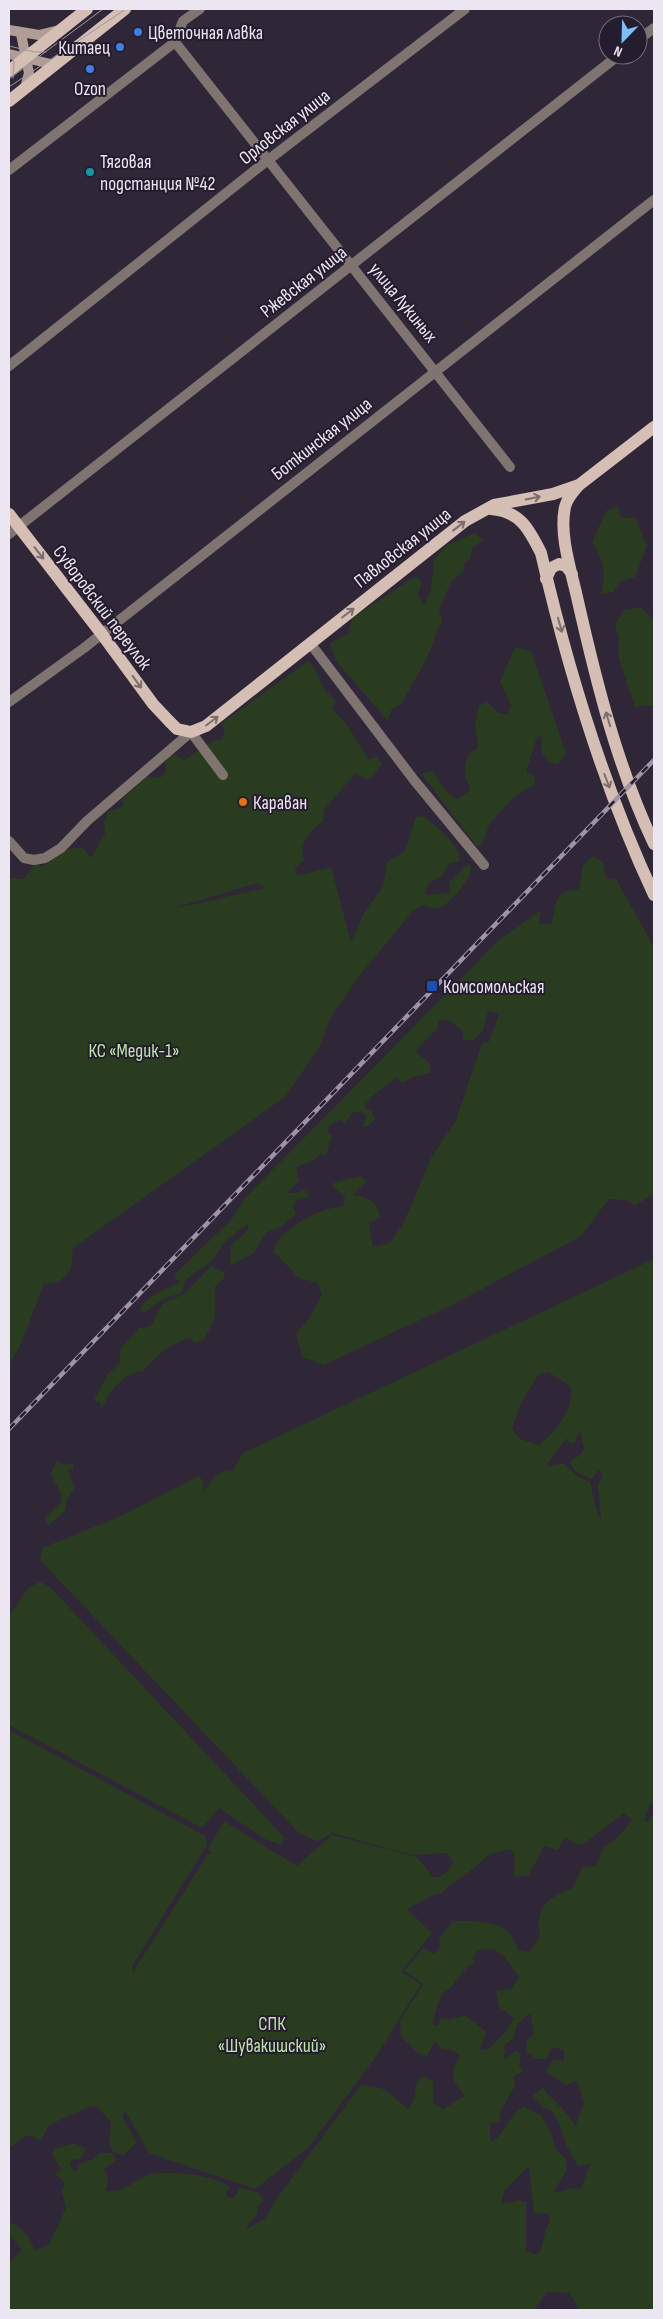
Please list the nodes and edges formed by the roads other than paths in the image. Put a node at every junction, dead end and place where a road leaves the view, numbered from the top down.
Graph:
1 (87, 9) edge
2 (124, 9) edge
3 (200, 9) edge
4 (465, 9) edge
5 (9, 30) edge
6 (60, 30) junction
7 (21, 34) junction
8 (175, 42) junction
9 (9, 54) edge
10 (26, 58) junction
11 (55, 65) junction
12 (607, 65) edge
13 (9, 71) edge
14 (25, 88) junction
15 (9, 101) edge
16 (269, 160) junction
17 (9, 170) edge
18 (654, 200) edge
19 (352, 265) junction
20 (9, 366) edge
21 (435, 370) junction
22 (654, 427) edge
23 (510, 467) dead end
24 (579, 485) junction
25 (486, 509) junction
26 (9, 514) edge
27 (13, 530) edge
28 (572, 574) junction
29 (546, 578) junction
30 (101, 633) junction
31 (310, 643) junction
32 (9, 702) edge
33 (191, 732) junction
34 (223, 775) dead end
35 (9, 841) edge
36 (654, 844) edge
37 (484, 865) dead end
38 (654, 895) edge

1 - 6 main road
2 - 11 main road
3 - 8 street
4 - 16 street, Орловская улица
5 - 7 main road
6 - 7 main road
6 - 10 main road
7 - 10 main road
8 - 16 street, улица Лукиных
8 - 17 street
9 - 10 main road
10 - 11 main road
10 - 13 main road
10 - 14 main road
11 - 14 main road
12 - 19 street, Ржевская улица
14 - 15 main road
16 - 19 street, улица Лукиных
16 - 20 street, Орловская улица
18 - 21 street, Боткинская улица
19 - 21 street, улица Лукиных
19 - 27 street, Ржевская улица
21 - 23 street, улица Лукиных
21 - 30 street, Боткинская улица
22 - 24 main road, Павловская улица
25 -> 24 main road, Павловская улица
24 - 28 main road
25 - 29 main road
31 -> 25 main road, Павловская улица
26 - 27 main road, Суворовский переулок
27 -> 30 main road, Суворовский переулок
28 - 29 main road
36 -> 28 main road
29 -> 38 main road
30 - 32 street, Боткинская улица
30 -> 33 main road, Суворовский переулок
33 -> 31 main road, Павловская улица
31 - 37 street
33 - 34 street
33 - 35 street, Павловская улица

